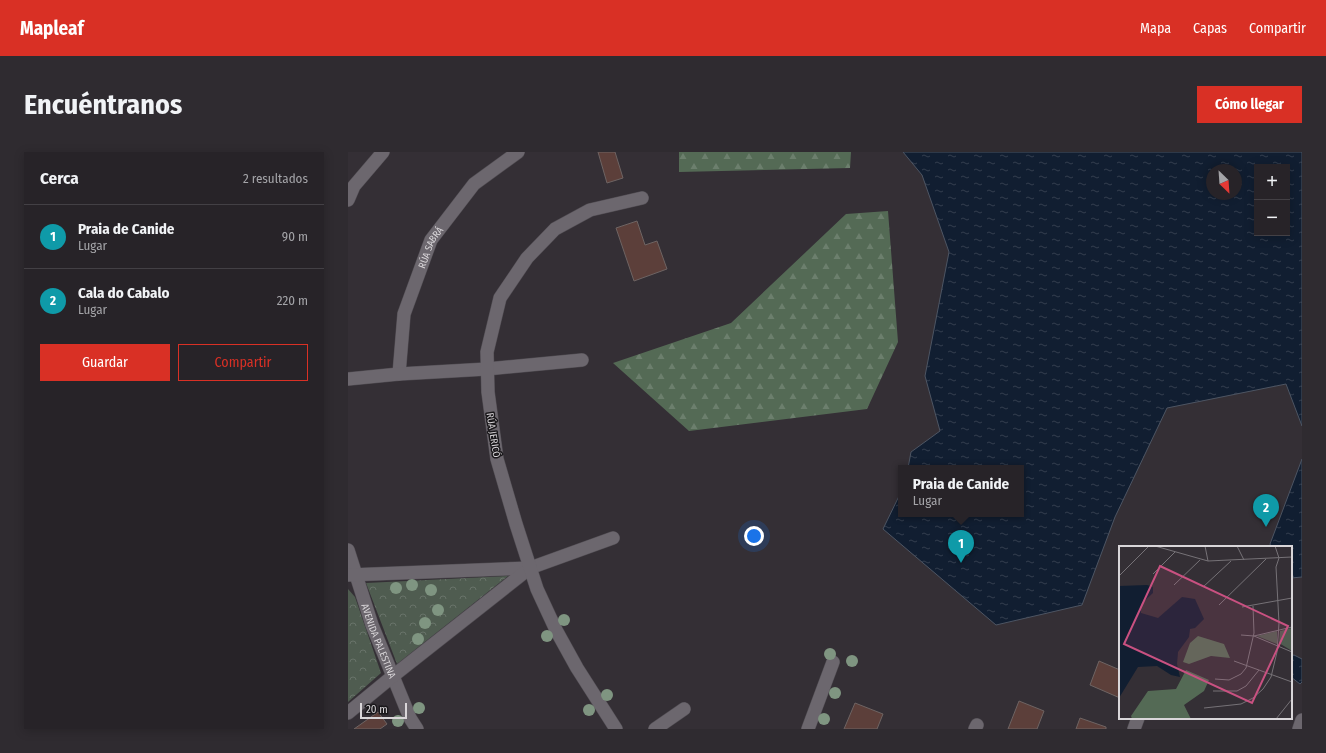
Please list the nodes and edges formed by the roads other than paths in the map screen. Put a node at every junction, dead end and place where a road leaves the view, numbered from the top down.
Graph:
1 (383, 152) edge
2 (518, 152) edge
3 (642, 198) dead end
4 (348, 200) edge
5 (582, 360) dead end
6 (487, 369) junction
7 (399, 374) junction
8 (348, 379) edge
9 (612, 538) dead end
10 (348, 550) edge
11 (530, 568) junction
12 (352, 575) edge
13 (833, 662) dead end
14 (393, 676) junction
15 (684, 709) dead end
16 (348, 713) edge
17 (1138, 719) edge
18 (1302, 720) edge
19 (417, 729) edge
20 (616, 729) edge
21 (655, 729) edge
22 (808, 729) edge
23 (1134, 729) edge
24 (1298, 729) edge

1 - 4 street
2 - 7 street, RÚA SABRÁ
3 - 6 street, RÚA JERICÓ
5 - 6 street
6 - 7 street
6 - 11 street, RÚA JERICÓ
7 - 8 street
9 - 11 street
10 - 12 street, AVENIDA PALESTINA
11 - 12 street
11 - 14 street
11 - 20 street, RÚA JERICÓ
12 - 14 street, AVENIDA PALESTINA
13 - 22 street
14 - 16 street
14 - 19 street, AVENIDA PALESTINA
15 - 21 street
17 - 23 street
18 - 24 street

